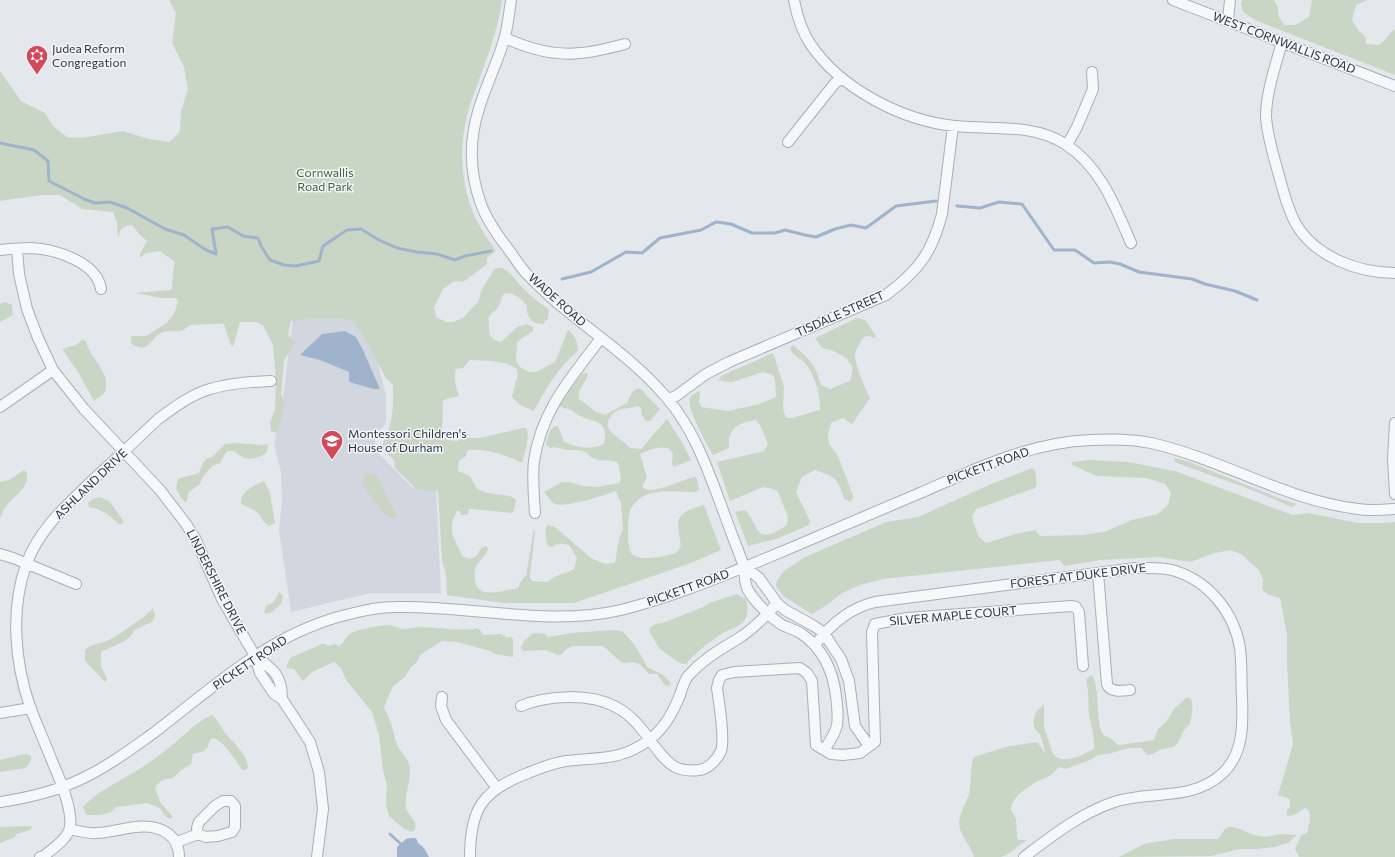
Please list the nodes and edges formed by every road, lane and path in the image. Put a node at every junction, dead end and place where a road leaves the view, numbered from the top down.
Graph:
1 (511, 0) edge
2 (794, 0) edge
3 (1173, 0) edge
4 (1230, 0) edge
5 (1228, 20) junction
6 (505, 38) junction
7 (1282, 42) junction
8 (625, 44) dead end
9 (1092, 72) dead end
10 (842, 79) junction
11 (1395, 86) edge
12 (953, 126) junction
13 (788, 142) dead end
14 (1066, 145) junction
15 (1131, 243) dead end
16 (17, 249) junction
17 (0, 250) edge
18 (1395, 273) edge
19 (101, 289) dead end
20 (601, 338) junction
21 (53, 370) junction
22 (271, 381) dead end
23 (668, 399) junction
24 (0, 407) edge
25 (1395, 423) edge
26 (124, 452) junction
27 (1395, 494) edge
28 (1395, 509) edge
29 (534, 513) dead end
30 (0, 554) edge
31 (26, 564) junction
32 (744, 567) junction
33 (1098, 573) junction
34 (76, 584) dead end
35 (778, 603) junction
36 (768, 613) junction
37 (824, 633) junction
38 (815, 645) junction
39 (255, 656) junction
40 (1083, 666) dead end
41 (279, 678) junction
42 (268, 685) junction
43 (1130, 690) dead end
44 (442, 697) dead end
45 (282, 699) junction
46 (522, 706) dead end
47 (30, 708) junction
48 (0, 713) edge
49 (650, 739) junction
50 (868, 746) junction
51 (824, 750) junction
52 (63, 786) junction
53 (496, 787) junction
54 (0, 802) edge
55 (70, 829) junction
56 (198, 834) dead end
57 (177, 842) junction
58 (40, 857) edge
59 (179, 857) edge
60 (317, 857) edge
61 (470, 857) edge
62 (1024, 857) edge

1 - 6 street, WADE ROAD
2 - 10 street
3 - 5 street, WEST CORNWALLIS ROAD
4 - 5 street
5 - 7 street, WEST CORNWALLIS ROAD
6 - 8 street
6 - 20 street, WADE ROAD
7 - 11 street, WEST CORNWALLIS ROAD
7 - 18 street
9 - 14 street
10 - 12 street
10 - 13 street
12 - 14 street
12 - 23 street, TISDALE STREET
14 - 15 street
16 - 17 street
16 - 19 street
16 - 21 street, LINDERSHIRE DRIVE
20 - 23 street, WADE ROAD
20 - 29 street
21 - 24 street
21 - 26 street, LINDERSHIRE DRIVE
22 - 26 street, ASHLAND DRIVE
23 - 32 street, WADE ROAD
25 - 27 street
26 - 31 street, ASHLAND DRIVE
26 - 39 street, LINDERSHIRE DRIVE
28 - 32 street, PICKETT ROAD
30 - 31 street
31 - 34 street
31 - 47 street, ASHLAND DRIVE
32 - 35 street
32 - 36 street
32 - 39 street, PICKETT ROAD
33 - 37 street, FOREST AT DUKE DRIVE
33 - 43 street
33 - 62 street, FOREST AT DUKE DRIVE
35 - 36 street
35 - 37 street
36 - 38 street
36 - 49 street
37 - 38 street, FOREST AT DUKE DRIVE
37 - 50 street
38 - 51 street
39 - 41 street
39 - 42 street
39 - 52 street, PICKETT ROAD
40 - 50 street, SILVER MAPLE COURT
41 - 42 street
41 - 45 street
42 - 45 street
44 - 53 street
45 - 60 street
46 - 49 street
47 - 48 street
47 - 52 street, ASHLAND DRIVE
49 - 51 street
49 - 53 street
50 - 51 street
52 - 54 street, PICKETT ROAD
52 - 55 street, ASHLAND DRIVE
53 - 61 street
55 - 57 street
55 - 58 street
56 - 57 street
57 - 59 street

